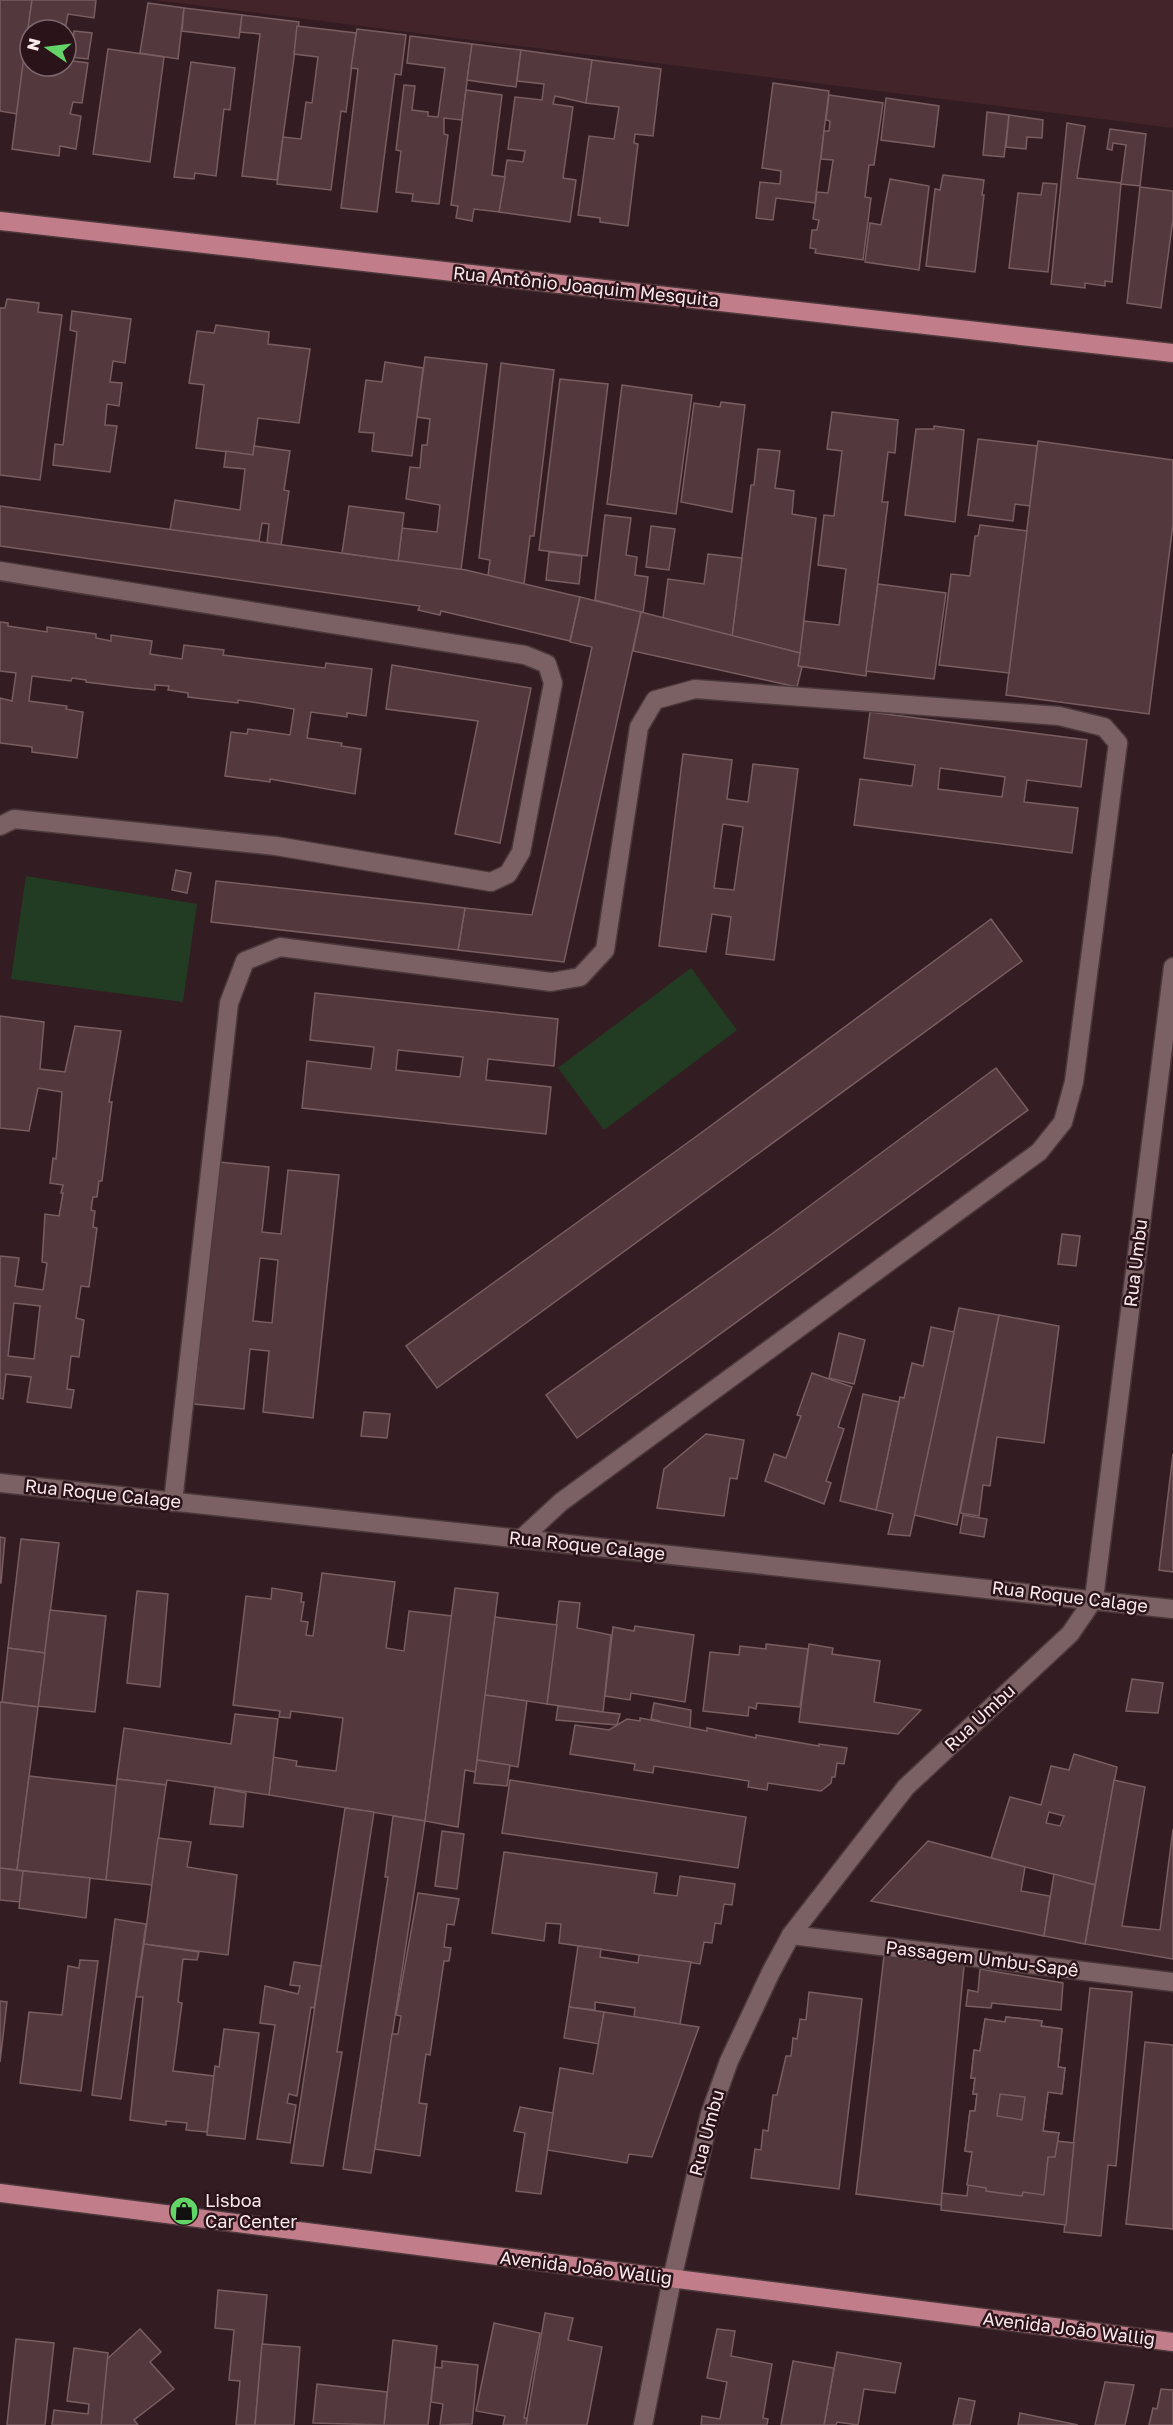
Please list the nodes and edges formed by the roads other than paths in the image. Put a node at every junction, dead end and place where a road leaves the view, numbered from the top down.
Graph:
1 (5, 219) edge
2 (1173, 352) edge
3 (0, 571) edge
4 (0, 826) edge
5 (1173, 968) edge
6 (0, 1483) edge
7 (173, 1502) junction
8 (521, 1539) junction
9 (1094, 1599) junction
10 (1173, 1610) edge
11 (791, 1935) junction
12 (1173, 1982) edge
13 (0, 2193) edge
14 (672, 2279) junction
15 (1173, 2342) edge
16 (643, 2425) edge

1 - 2 main road, Rua Antônio Joaquim Mesquita
3 - 4 street
5 - 9 street, Rua Umbu
6 - 7 street, Rua Roque Calage
7 - 8 street, Rua Roque Calage
7 - 8 street
8 - 9 street, Rua Roque Calage
9 - 10 street, Rua Roque Calage
9 - 11 street, Rua Umbu
11 - 12 street, Passagem Umbu-Sapê
11 - 14 street, Rua Umbu
13 - 14 main road, Avenida João Wallig
14 - 15 main road, Avenida João Wallig
14 - 16 street, Rua Umbu

